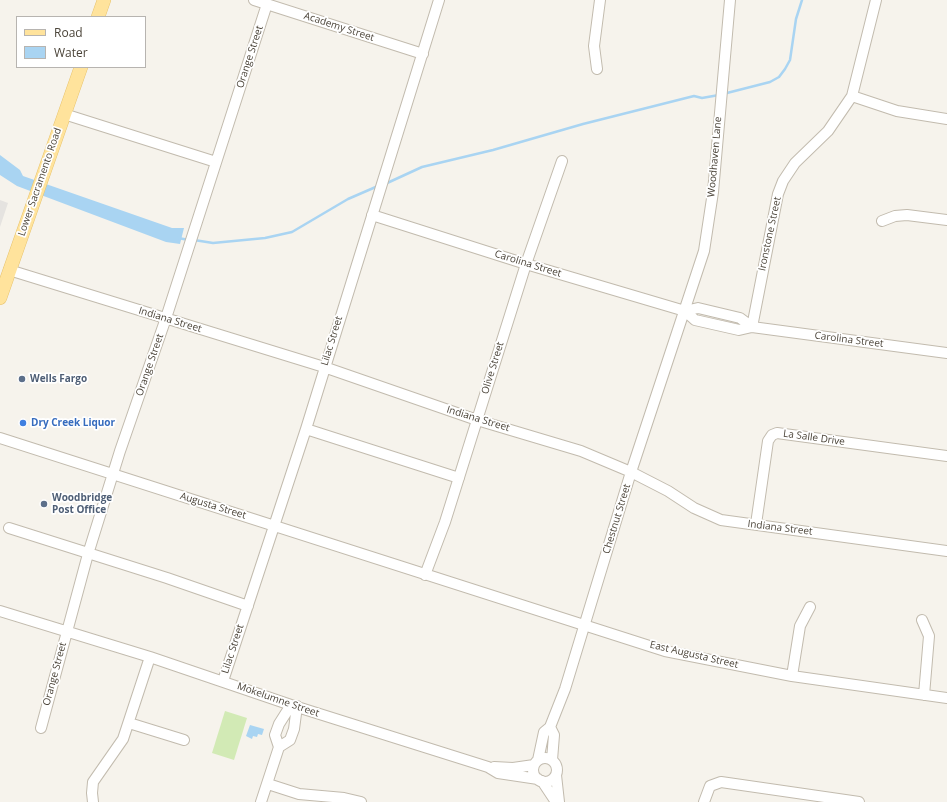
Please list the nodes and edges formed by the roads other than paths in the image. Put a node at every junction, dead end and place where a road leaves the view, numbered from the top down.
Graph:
1 (104, 0) edge
2 (254, 0) edge
3 (439, 0) edge
4 (600, 0) edge
5 (730, 0) edge
6 (876, 0) edge
7 (267, 4) junction
8 (98, 16) edge
9 (423, 54) junction
10 (81, 68) edge
11 (597, 68) dead end
12 (852, 96) junction
13 (64, 114) junction
14 (947, 119) edge
15 (562, 161) dead end
16 (216, 162) junction
17 (372, 215) junction
18 (947, 220) edge
19 (882, 221) dead end
20 (526, 264) junction
21 (9, 270) junction
22 (0, 298) edge
23 (685, 311) junction
24 (166, 318) junction
25 (752, 327) junction
26 (947, 353) edge
27 (324, 367) junction
28 (477, 420) junction
29 (306, 429) junction
30 (0, 438) edge
31 (947, 456) edge
32 (631, 472) junction
33 (113, 475) junction
34 (458, 478) junction
35 (756, 524) junction
36 (274, 525) junction
37 (9, 528) dead end
38 (947, 551) edge
39 (88, 554) junction
40 (425, 575) junction
41 (248, 606) junction
42 (810, 607) dead end
43 (0, 611) edge
44 (922, 620) dead end
45 (585, 625) junction
46 (66, 631) junction
47 (150, 657) junction
48 (792, 676) junction
49 (223, 681) junction
50 (924, 695) junction
51 (947, 698) edge
52 (294, 706) junction
53 (129, 723) junction
54 (550, 727) junction
55 (41, 728) dead end
56 (184, 740) dead end
57 (279, 747) junction
58 (552, 760) junction
59 (536, 763) junction
60 (488, 767) junction
61 (556, 775) junction
62 (540, 780) junction
63 (268, 784) junction
64 (93, 802) edge
65 (261, 802) edge
66 (361, 802) edge
67 (556, 802) edge
68 (559, 802) edge
69 (704, 802) edge
70 (859, 802) edge

1 - 8 main road
2 - 7 street, Academy Street
3 - 9 street, Lilac Street
4 - 11 street
5 - 23 street, Woodhaven Lane
6 - 12 street, Ironstone Street
7 - 9 street, Academy Street
7 - 16 street, Orange Street
9 - 17 street, Lilac Street
10 - 13 main road, Lower Sacramento Road
12 - 14 street
12 - 25 street, Ironstone Street
13 - 16 street
13 - 21 main road, Lower Sacramento Road
15 - 20 street, Olive Street
16 - 24 street, Orange Street
17 - 20 street, Carolina Street
17 - 27 street, Lilac Street
18 - 19 street
20 - 23 street, Carolina Street
20 - 28 street, Olive Street
21 - 22 main road, Lower Sacramento Road
21 - 24 street, Indiana Street
23 - 25 street, Carolina Street
23 - 32 street, Chestnut Street
24 - 27 street, Indiana Street
24 - 33 street, Orange Street
25 - 26 street, Carolina Street
27 - 28 street, Indiana Street
27 - 29 street, Lilac Street
28 - 32 street, Indiana Street
28 - 34 street, Olive Street
29 - 34 street
29 - 36 street, Lilac Street
30 - 33 street, Augusta Street
31 - 35 street, La Salle Drive
32 - 35 street, Indiana Street
32 - 45 street, Chestnut Street
33 - 36 street, Augusta Street
33 - 39 street, Orange Street
34 - 40 street, Olive Street
35 - 38 street, Indiana Street
36 - 40 street, Augusta Street
36 - 41 street, Lilac Street
37 - 39 street
39 - 41 street
39 - 46 street, Orange Street
40 - 45 street, East Augusta Street
41 - 49 street, Lilac Street
42 - 48 street
43 - 46 street, Mokelumne Street
44 - 50 street
45 - 48 street, East Augusta Street
45 - 54 street, Chestnut Street
46 - 47 street, Mokelumne Street
46 - 55 street, Orange Street
47 - 49 street, Mokelumne Street
47 - 53 street
48 - 50 street, East Augusta Street
49 - 52 street, Mokelumne Street
50 - 51 street, East Augusta Street
52 - 57 street
52 - 57 street
52 - 60 street, Mokelumne Street
53 - 56 street
53 - 64 street
54 - 58 street
54 - 59 street, Chestnut Street
57 - 63 street
58 - 59 street
58 - 61 street
59 - 60 street, Mokelumne Street
59 - 62 street
60 - 62 street, Mokelumne Street
61 - 62 street
61 - 68 street
62 - 67 street
63 - 65 street
63 - 66 street
69 - 70 street

